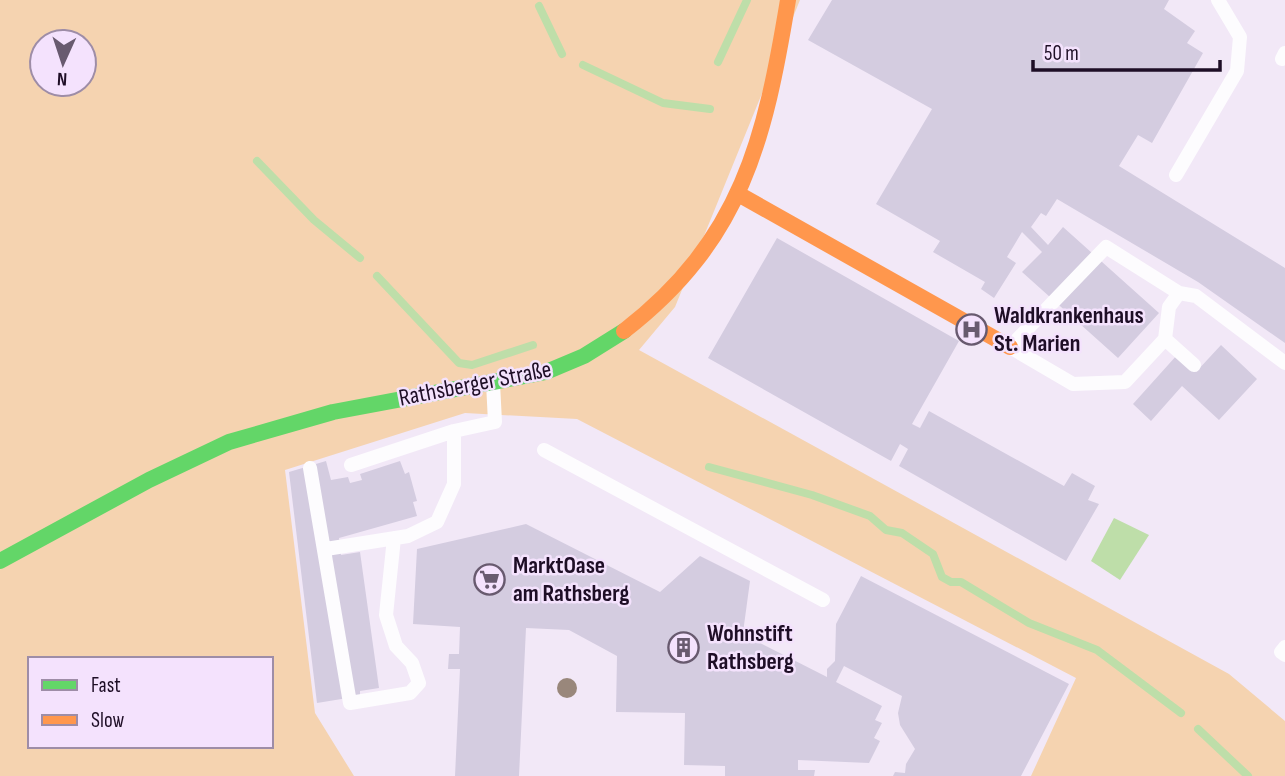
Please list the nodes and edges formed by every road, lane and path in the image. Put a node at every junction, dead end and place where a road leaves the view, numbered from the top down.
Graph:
1 (788, 0) edge
2 (1217, 0) edge
3 (1176, 175) dead end
4 (740, 195) junction
5 (1180, 293) junction
6 (1165, 339) junction
7 (1010, 347) junction
8 (1285, 363) edge
9 (1194, 365) dead end
10 (493, 382) junction
11 (454, 431) junction
12 (544, 450) dead end
13 (351, 465) dead end
14 (310, 468) dead end
15 (394, 538) junction
16 (326, 549) junction
17 (0, 561) edge
18 (823, 600) dead end
19 (1285, 647) edge
20 (1285, 655) edge

1 - 4 street, Rathsberger Straße
2 - 3 lane
4 - 7 street
4 - 10 street, Rathsberger Straße
5 - 6 lane
5 - 7 lane
5 - 8 lane
6 - 7 lane
6 - 9 lane
10 - 11 lane
10 - 17 street, Rathsberger Straße
11 - 13 lane
11 - 15 lane
12 - 18 lane
14 - 16 lane
15 - 16 lane
15 - 16 lane
19 - 20 lane

